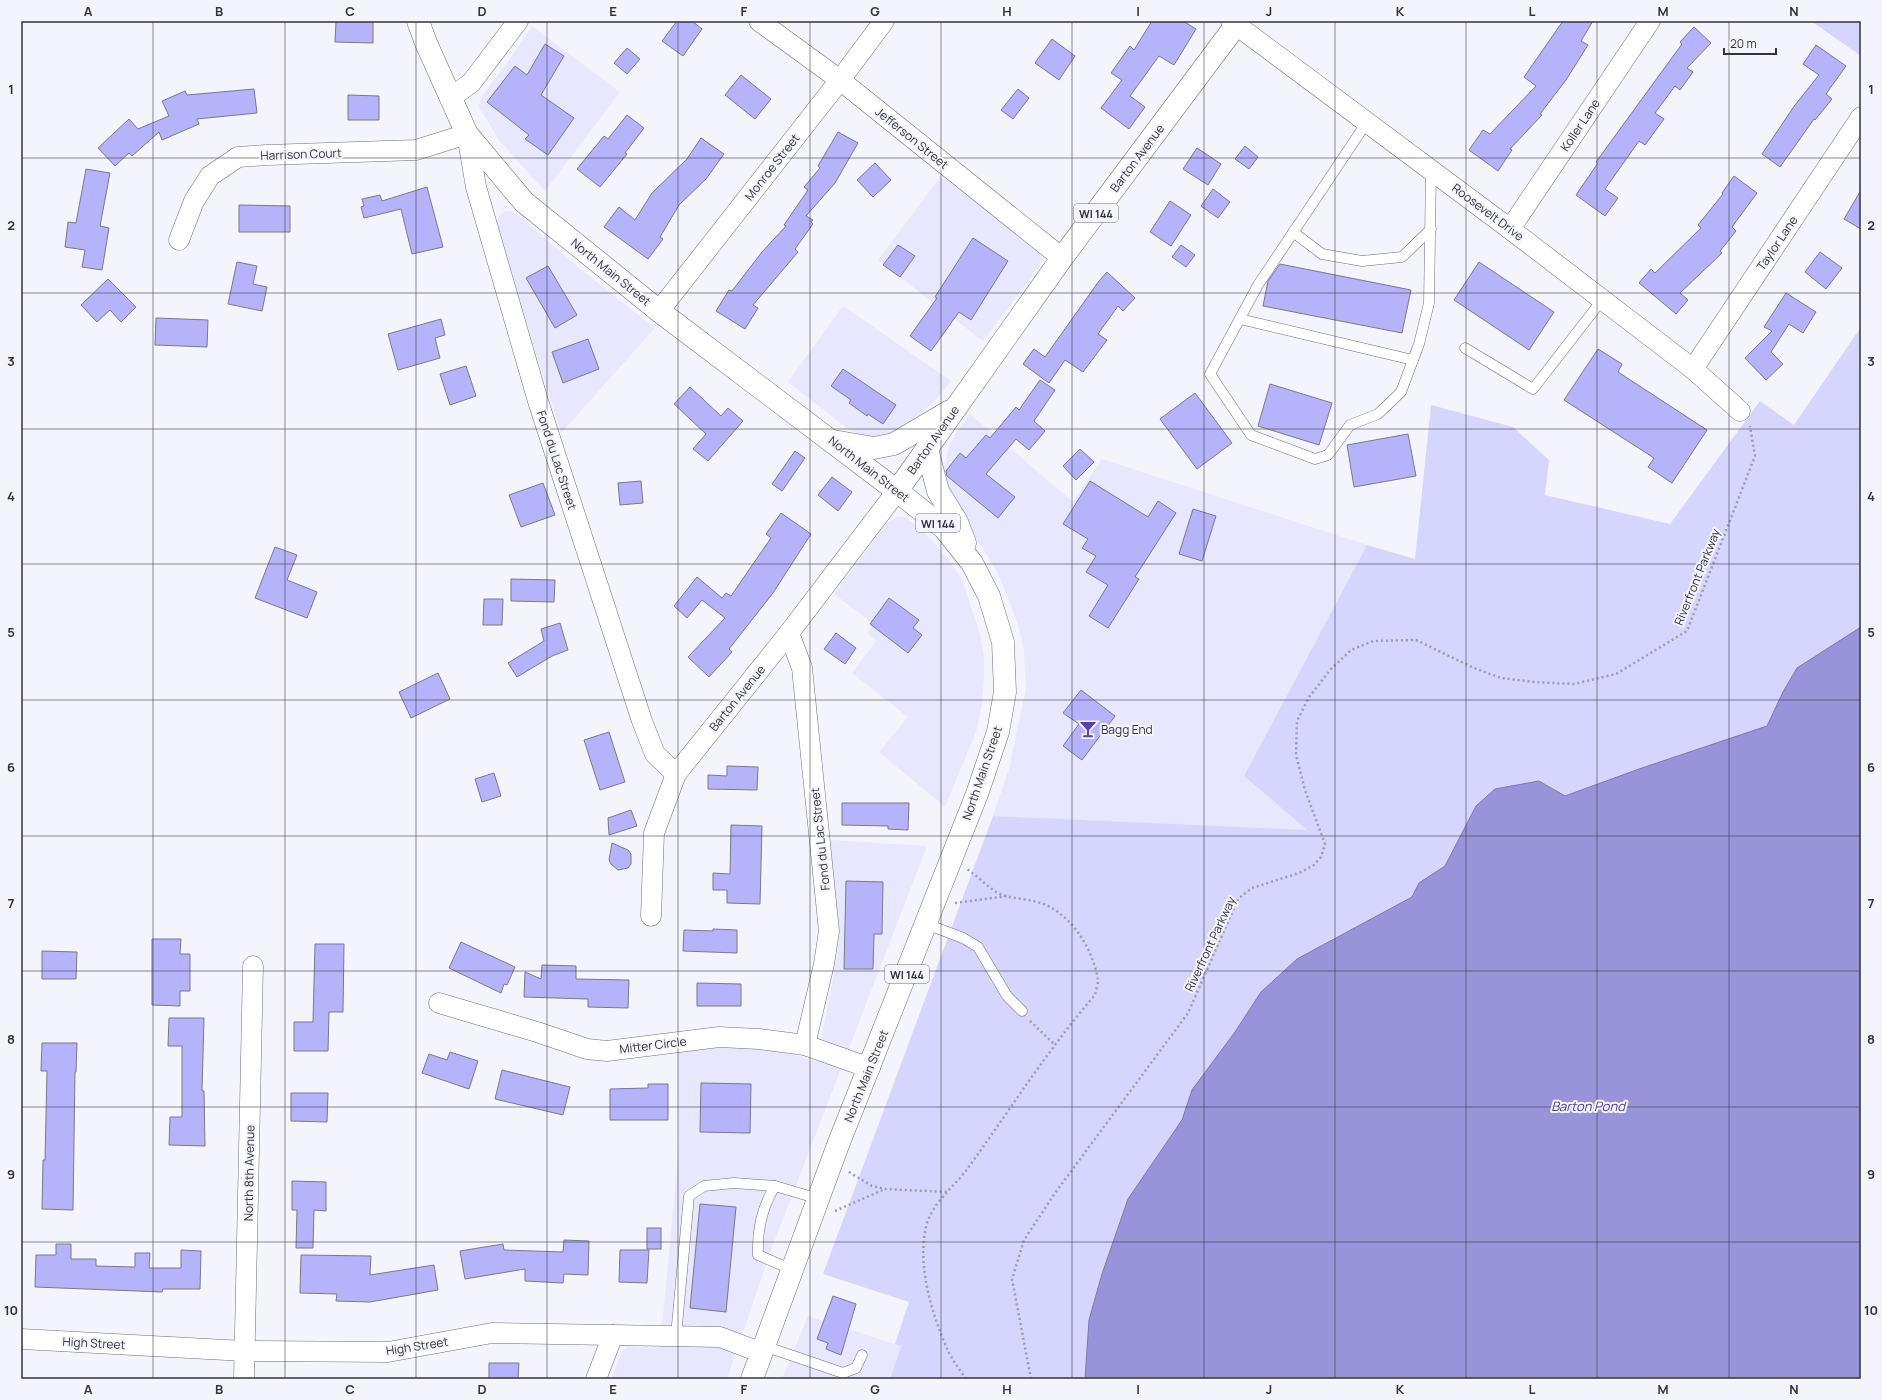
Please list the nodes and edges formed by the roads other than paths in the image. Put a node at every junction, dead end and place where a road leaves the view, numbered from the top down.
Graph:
1 (418, 21) edge
2 (518, 21) edge
3 (759, 21) edge
4 (884, 21) edge
5 (1650, 21) edge
6 (1235, 22) edge
7 (840, 80) junction
8 (450, 98) junction
9 (1861, 117) edge
10 (1367, 122) junction
11 (467, 134) junction
12 (1430, 170) junction
13 (1431, 229) junction
14 (1510, 229) junction
15 (1293, 232) junction
16 (179, 240) dead end
17 (1062, 258) junction
18 (1602, 300) junction
19 (659, 311) junction
20 (1240, 319) junction
21 (1465, 348) dead end
22 (1413, 360) junction
23 (1693, 369) junction
24 (956, 408) junction
25 (1740, 411) road end
26 (833, 441) junction
27 (927, 449) junction
28 (897, 491) junction
29 (972, 564) junction
30 (789, 633) junction
31 (676, 774) junction
32 (930, 915) junction
33 (651, 916) dead end
34 (254, 966) dead end
35 (438, 1003) dead end
36 (1022, 1011) road end
37 (805, 1045) junction
38 (870, 1068) junction
39 (775, 1186) junction
40 (819, 1198) junction
41 (793, 1270) junction
42 (613, 1335) junction
43 (676, 1336) junction
44 (21, 1339) edge
45 (763, 1350) junction
46 (245, 1351) junction
47 (862, 1355) dead end
48 (244, 1379) edge
49 (596, 1379) edge
50 (752, 1379) edge

1 - 8 main road, North Main Street
2 - 8 street
3 - 7 street, Jefferson Street
4 - 7 street, Monroe Street
5 - 14 street, Koller Lane
6 - 10 street, Roosevelt Drive
6 - 17 main road, Barton Avenue / WI 144
7 - 17 street, Jefferson Street
7 - 19 street, Monroe Street
8 - 11 main road, North Main Street
9 - 23 street, Taylor Lane
10 - 12 street, Roosevelt Drive
10 - 15 lane
11 - 16 street, Harrison Court
11 - 19 main road, North Main Street
11 - 31 street, Fond du Lac Street
12 - 13 lane
12 - 14 street, Roosevelt Drive
13 - 15 lane
13 - 22 lane
14 - 18 street, Roosevelt Drive
15 - 20 lane
17 - 24 main road, Barton Avenue / WI 144
18 - 21 lane
18 - 23 street, Roosevelt Drive
19 - 26 main road, North Main Street
20 - 22 lane
20 - 22 lane
23 - 25 street, Roosevelt Drive
24 - 26 main road
24 - 27 main road, Barton Avenue / WI 144
26 - 28 main road, North Main Street
27 - 28 main road, Barton Avenue / WI 144
27 - 29 main road
28 - 29 main road, North Main Street / WI 144
28 - 30 street, Barton Avenue
29 - 32 main road, North Main Street / WI 144
30 - 31 street, Barton Avenue
30 - 37 street, Fond du Lac Street
31 - 33 street, Barton Avenue
32 - 36 lane
32 - 38 main road, North Main Street / WI 144
34 - 46 street, North 8th Avenue
35 - 37 street, Mitter Circle
37 - 38 street, Mitter Circle
38 - 40 main road, North Main Street / WI 144
39 - 40 lane
39 - 41 lane
39 - 43 lane
40 - 41 main road, North Main Street / WI 144
41 - 45 main road, North Main Street / WI 144
42 - 43 street, High Street
42 - 46 street, High Street
42 - 49 street
43 - 45 street, High Street
44 - 46 street, High Street
45 - 47 lane
45 - 50 main road, North Main Street / WI 144
46 - 48 street, North 8th Avenue

